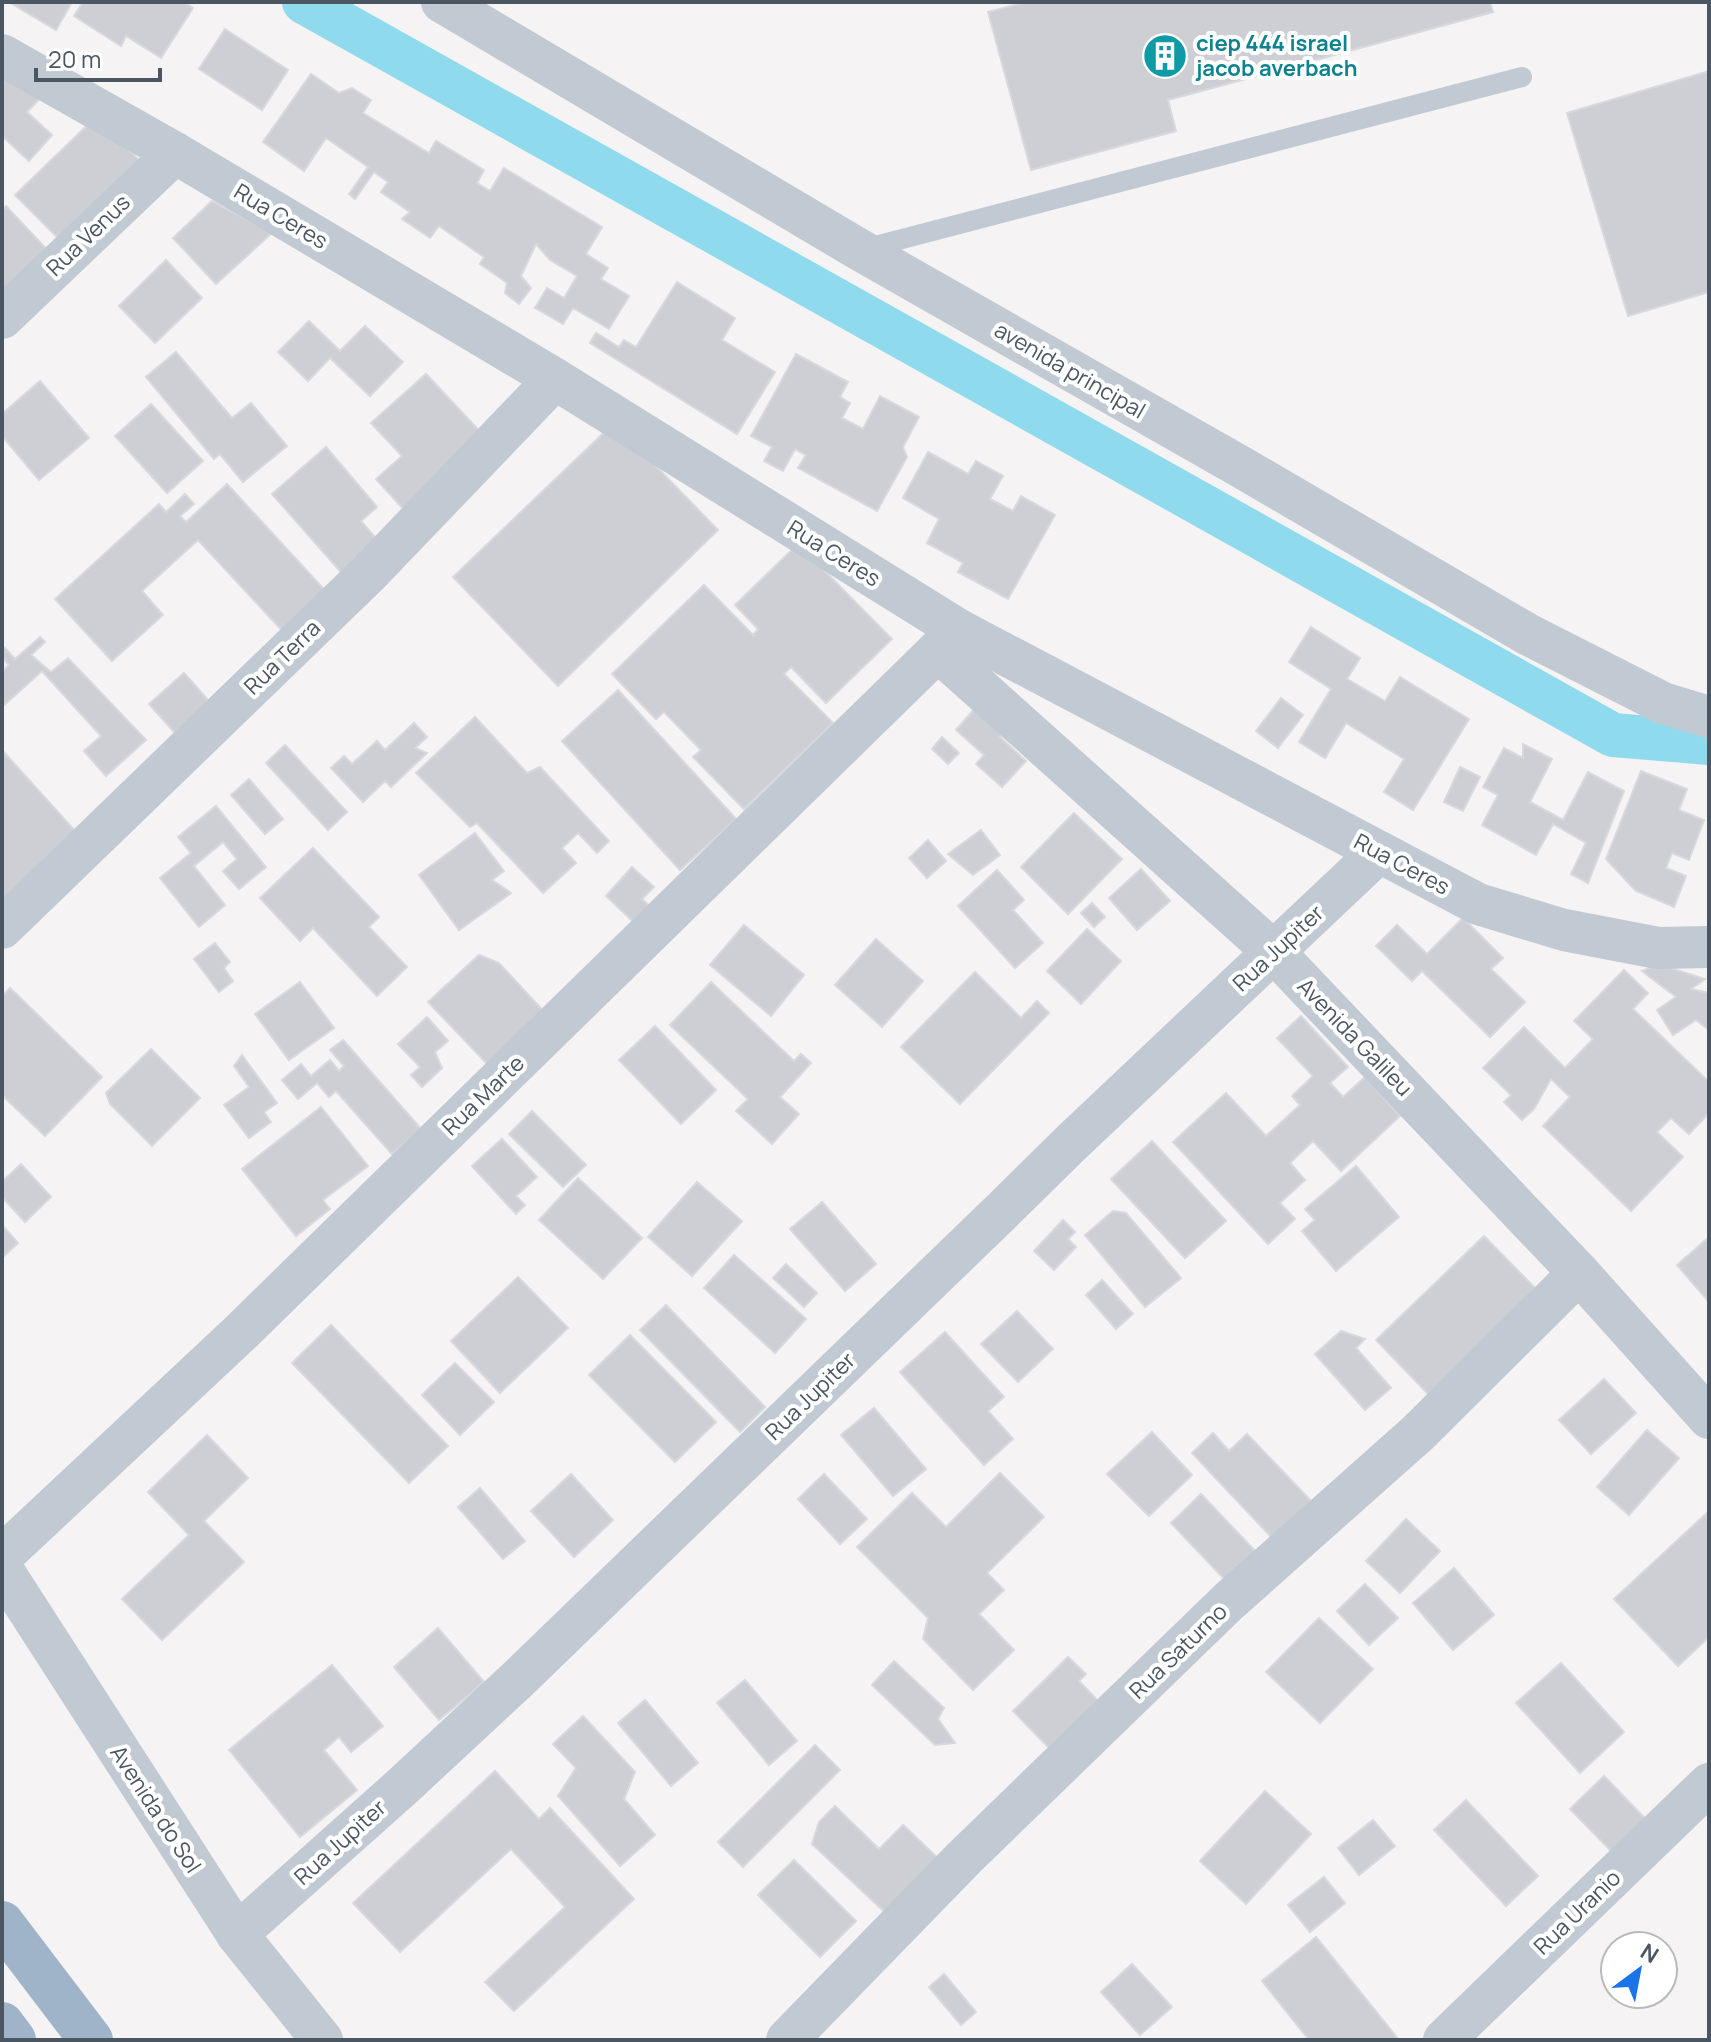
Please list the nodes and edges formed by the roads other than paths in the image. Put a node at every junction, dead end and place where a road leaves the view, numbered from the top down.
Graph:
1 (442, 2) edge
2 (2, 55) edge
3 (1522, 77) dead end
4 (175, 153) junction
5 (860, 250) junction
6 (2, 318) edge
7 (555, 379) junction
8 (948, 640) junction
9 (1709, 717) edge
10 (1379, 852) junction
11 (2, 928) edge
12 (1709, 947) edge
13 (1274, 952) junction
14 (1579, 1273) junction
15 (1709, 1418) edge
16 (2, 1556) edge
17 (2, 1569) edge
18 (1709, 1784) edge
19 (2, 1923) edge
20 (237, 1934) junction
21 (2, 2024) edge
22 (14, 2040) edge
23 (91, 2040) edge
24 (322, 2040) edge
25 (787, 2040) edge
26 (1444, 2040) edge

1 - 5 street, avenida principal
2 - 4 street, Rua Ceres
3 - 5 lane
4 - 6 street, Rua Venus
4 - 7 street, Rua Ceres
5 - 9 street, avenida principal
7 - 8 street, Rua Ceres
7 - 11 street, Rua Terra
8 - 10 street, Rua Ceres
8 - 13 street, Avenida Galileu
8 - 16 street, Rua Marte
10 - 12 street, Rua Ceres
10 - 13 street, Rua Jupiter
13 - 14 street, Avenida Galileu
13 - 20 street, Rua Jupiter
14 - 15 street, Avenida Galileu
14 - 25 street, Rua Saturno
17 - 20 street, Avenida do Sol
18 - 26 street, Rua Uranio
19 - 23 highway
20 - 24 street, Avenida do Sol
21 - 22 highway

